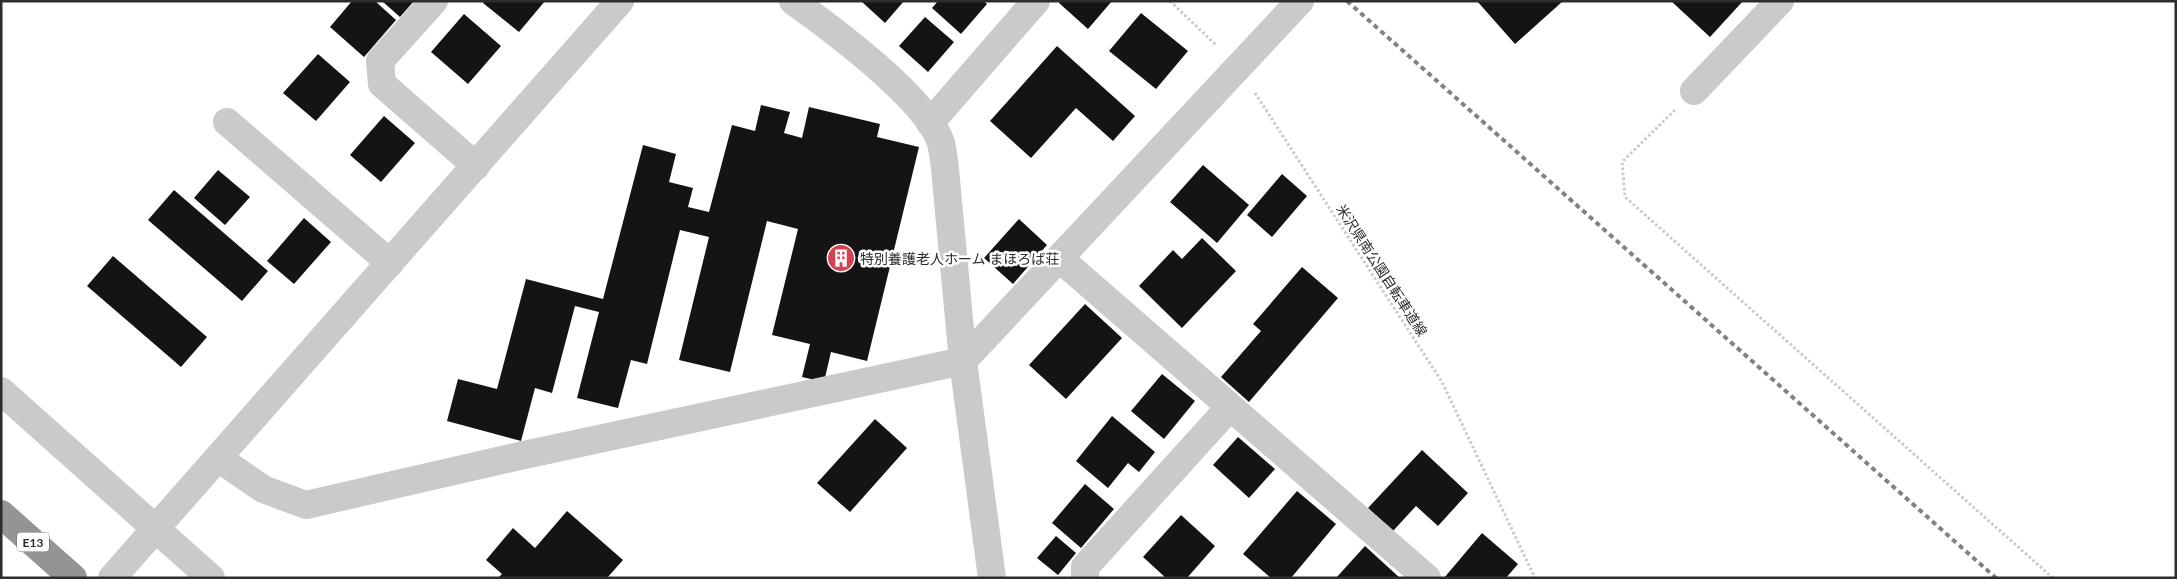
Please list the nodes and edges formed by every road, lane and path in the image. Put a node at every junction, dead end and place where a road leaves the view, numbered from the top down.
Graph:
1 (434, 1) edge
2 (620, 1) edge
3 (792, 1) edge
4 (1036, 1) edge
5 (1170, 1) edge
6 (1300, 1) edge
7 (1780, 1) edge
8 (1239, 66) junction
9 (1694, 91) joint
10 (227, 122) dead end
11 (930, 122) junction
12 (476, 166) junction
13 (1059, 258) junction
14 (390, 263) junction
15 (962, 361) junction
16 (1, 391) edge
17 (1228, 408) junction
18 (218, 458) junction
19 (1, 514) edge
20 (155, 528) junction
21 (69, 574) edge
22 (112, 578) edge
23 (211, 578) edge
24 (992, 578) edge
25 (1085, 578) edge
26 (1427, 578) edge
27 (1535, 578) edge
28 (2053, 578) edge

1 - 12 street
2 - 12 street
3 - 11 street
4 - 11 street
5 - 8 path, 米沢県南公園自転車道線
6 - 8 street
7 - 9 street
8 - 13 street
8 - 27 path, 米沢県南公園自転車道線
9 - 28 path
10 - 14 street
11 - 15 street
12 - 14 street
13 - 15 street
13 - 17 street
14 - 18 street
15 - 18 street
15 - 24 street
16 - 20 street
17 - 25 street
17 - 26 street
18 - 20 street
19 - 21 highway, E13
20 - 22 street
20 - 23 street

